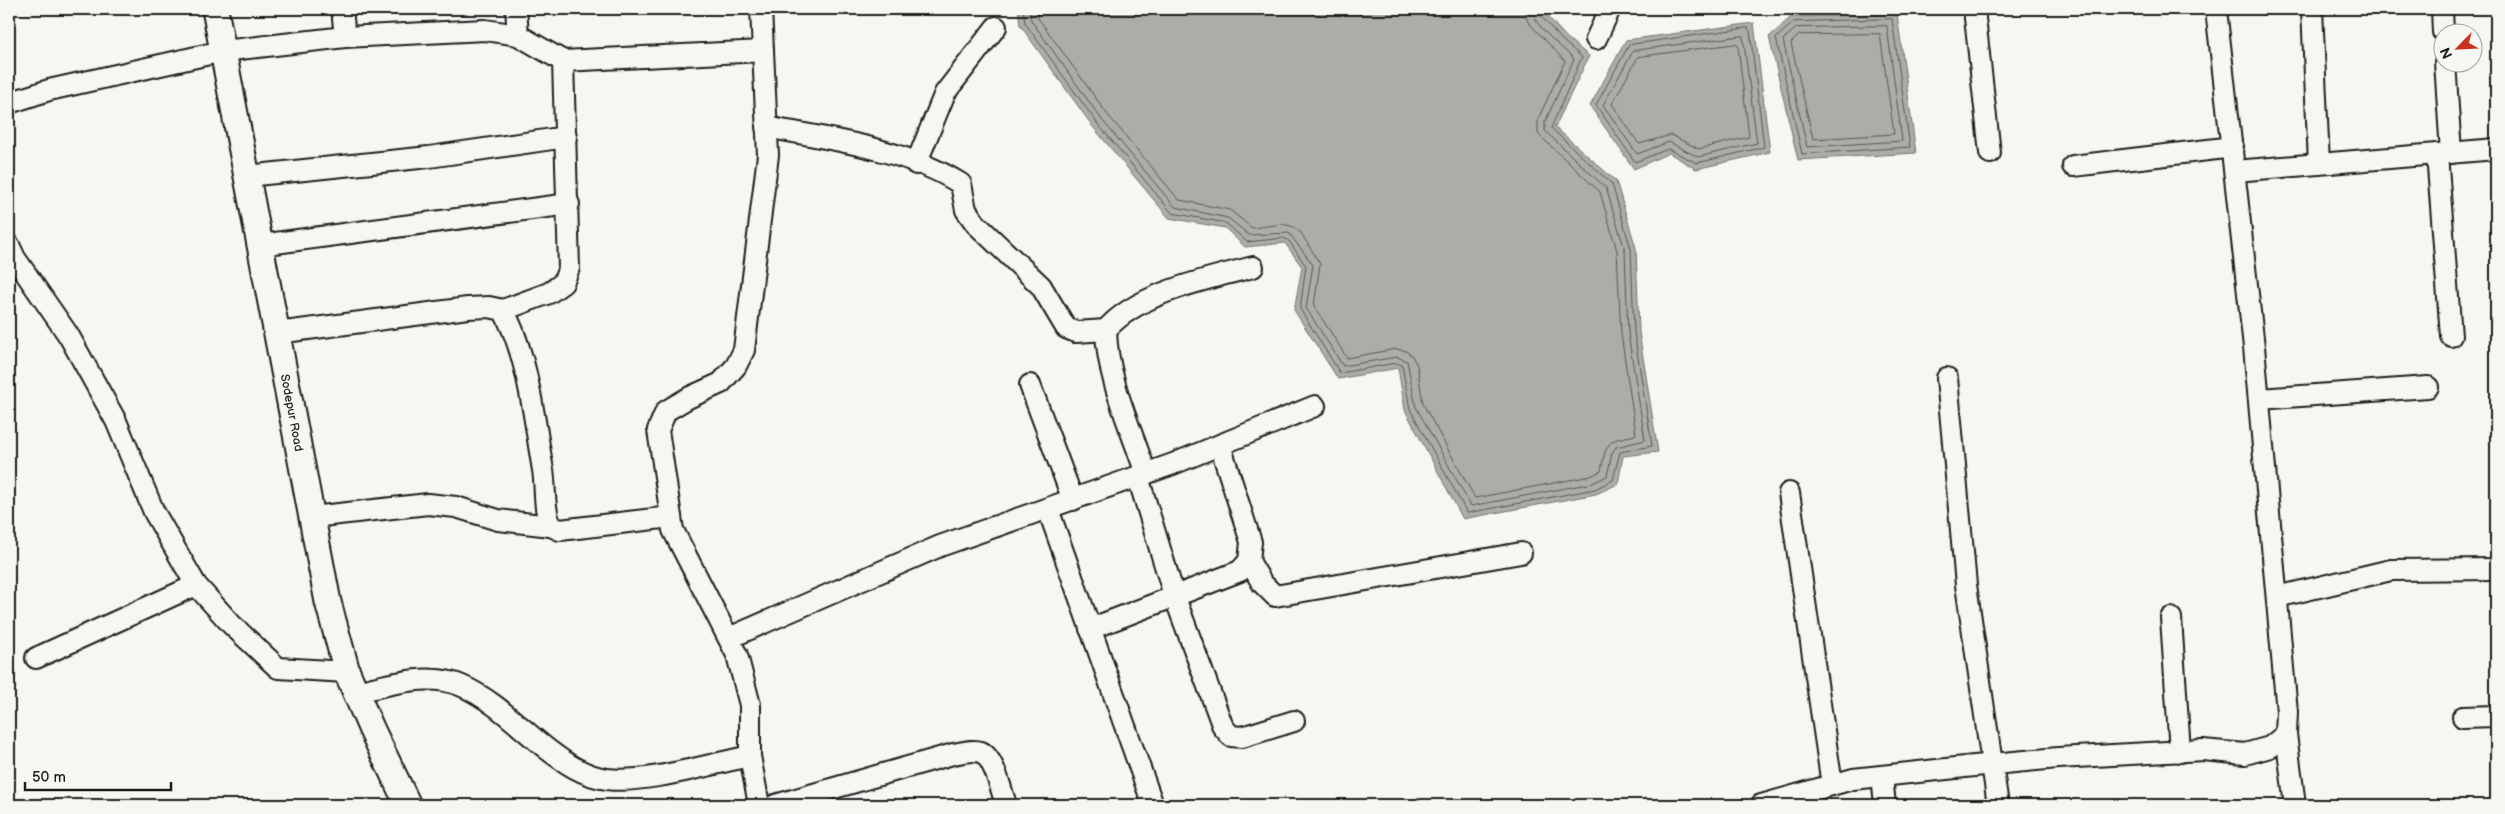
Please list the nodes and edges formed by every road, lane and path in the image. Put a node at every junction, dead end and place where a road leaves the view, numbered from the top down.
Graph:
1 (215, 9) edge
2 (342, 9) edge
3 (516, 9) edge
4 (761, 9) edge
5 (1610, 9) edge
6 (1974, 9) edge
7 (2216, 9) edge
8 (2312, 9) edge
9 (2442, 9) edge
10 (2443, 22) edge
11 (996, 27) dead end
12 (518, 35) junction
13 (345, 37) junction
14 (1596, 39) dead end
15 (223, 51) junction
16 (763, 51) junction
17 (572, 60) junction
18 (2445, 72) edge
19 (9, 103) edge
20 (766, 127) junction
21 (566, 137) junction
22 (2233, 148) junction
23 (2496, 149) edge
24 (1990, 153) dead end
25 (2444, 153) junction
26 (916, 164) junction
27 (2319, 164) junction
28 (2073, 166) dead end
29 (2235, 171) junction
30 (247, 176) junction
31 (569, 204) junction
32 (9, 245) edge
33 (260, 245) junction
34 (1253, 267) dead end
35 (502, 310) junction
36 (1106, 330) junction
37 (277, 333) junction
38 (2452, 336) dead end
39 (1947, 378) dead end
40 (1030, 385) dead end
41 (2428, 387) dead end
42 (2259, 399) junction
43 (1315, 406) dead end
44 (1220, 445) junction
45 (1142, 475) junction
46 (1789, 493) dead end
47 (1073, 500) junction
48 (1048, 509) junction
49 (312, 517) junction
50 (671, 517) junction
51 (551, 526) junction
52 (1521, 553) dead end
53 (1250, 561) junction
54 (2496, 569) edge
55 (196, 585) junction
56 (1174, 595) junction
57 (2278, 597) junction
58 (2171, 618) dead end
59 (1090, 630) junction
60 (729, 638) junction
61 (36, 658) dead end
62 (352, 682) junction
63 (2496, 716) edge
64 (2463, 717) dead end
65 (1294, 721) dead end
66 (2286, 734) junction
67 (2180, 752) junction
68 (750, 756) junction
69 (1993, 764) junction
70 (1882, 776) junction
71 (1832, 785) junction
72 (408, 805) edge
73 (759, 805) edge
74 (775, 805) edge
75 (1006, 805) edge
76 (1153, 805) edge
77 (1761, 805) edge
78 (1884, 805) edge
79 (1998, 805) edge
80 (2295, 805) edge

1 - 15 main road, Sodepur Road
2 - 13 street
3 - 12 street
4 - 16 street
5 - 14 street
6 - 24 street
7 - 22 street
8 - 27 street
9 - 10 street
11 - 26 street
12 - 13 street
12 - 17 street
13 - 15 street
15 - 19 street
15 - 30 main road, Sodepur Road
16 - 17 street
16 - 20 street
17 - 21 street
18 - 25 street
20 - 26 street
20 - 50 street
21 - 30 street
21 - 31 street
22 - 28 street
22 - 29 street
23 - 25 street
25 - 27 street
25 - 38 street
26 - 36 street
27 - 29 street
29 - 42 street
30 - 33 main road, Sodepur Road
31 - 33 street
31 - 35 street
32 - 55 street
33 - 37 main road, Sodepur Road
34 - 36 street
35 - 37 street
35 - 51 street
36 - 45 street
37 - 49 main road, Sodepur Road
39 - 69 street
40 - 47 street
41 - 42 street
42 - 57 street
43 - 44 street
44 - 45 street
44 - 53 street
45 - 47 street
45 - 56 street
46 - 71 street
47 - 48 street
48 - 59 street
48 - 60 street
49 - 51 street
49 - 62 main road, Sodepur Road
50 - 51 street
50 - 60 street
52 - 53 street
53 - 56 street
54 - 57 street
55 - 61 street
55 - 62 street
56 - 59 street
56 - 65 street
57 - 66 street
58 - 67 street
59 - 76 street
60 - 68 street
62 - 68 street
62 - 72 main road, Sodepur Road
63 - 64 street
66 - 67 street
66 - 80 street
67 - 69 street
68 - 73 street
69 - 70 street
69 - 79 street
70 - 71 street
70 - 78 street
71 - 77 street
74 - 75 street

